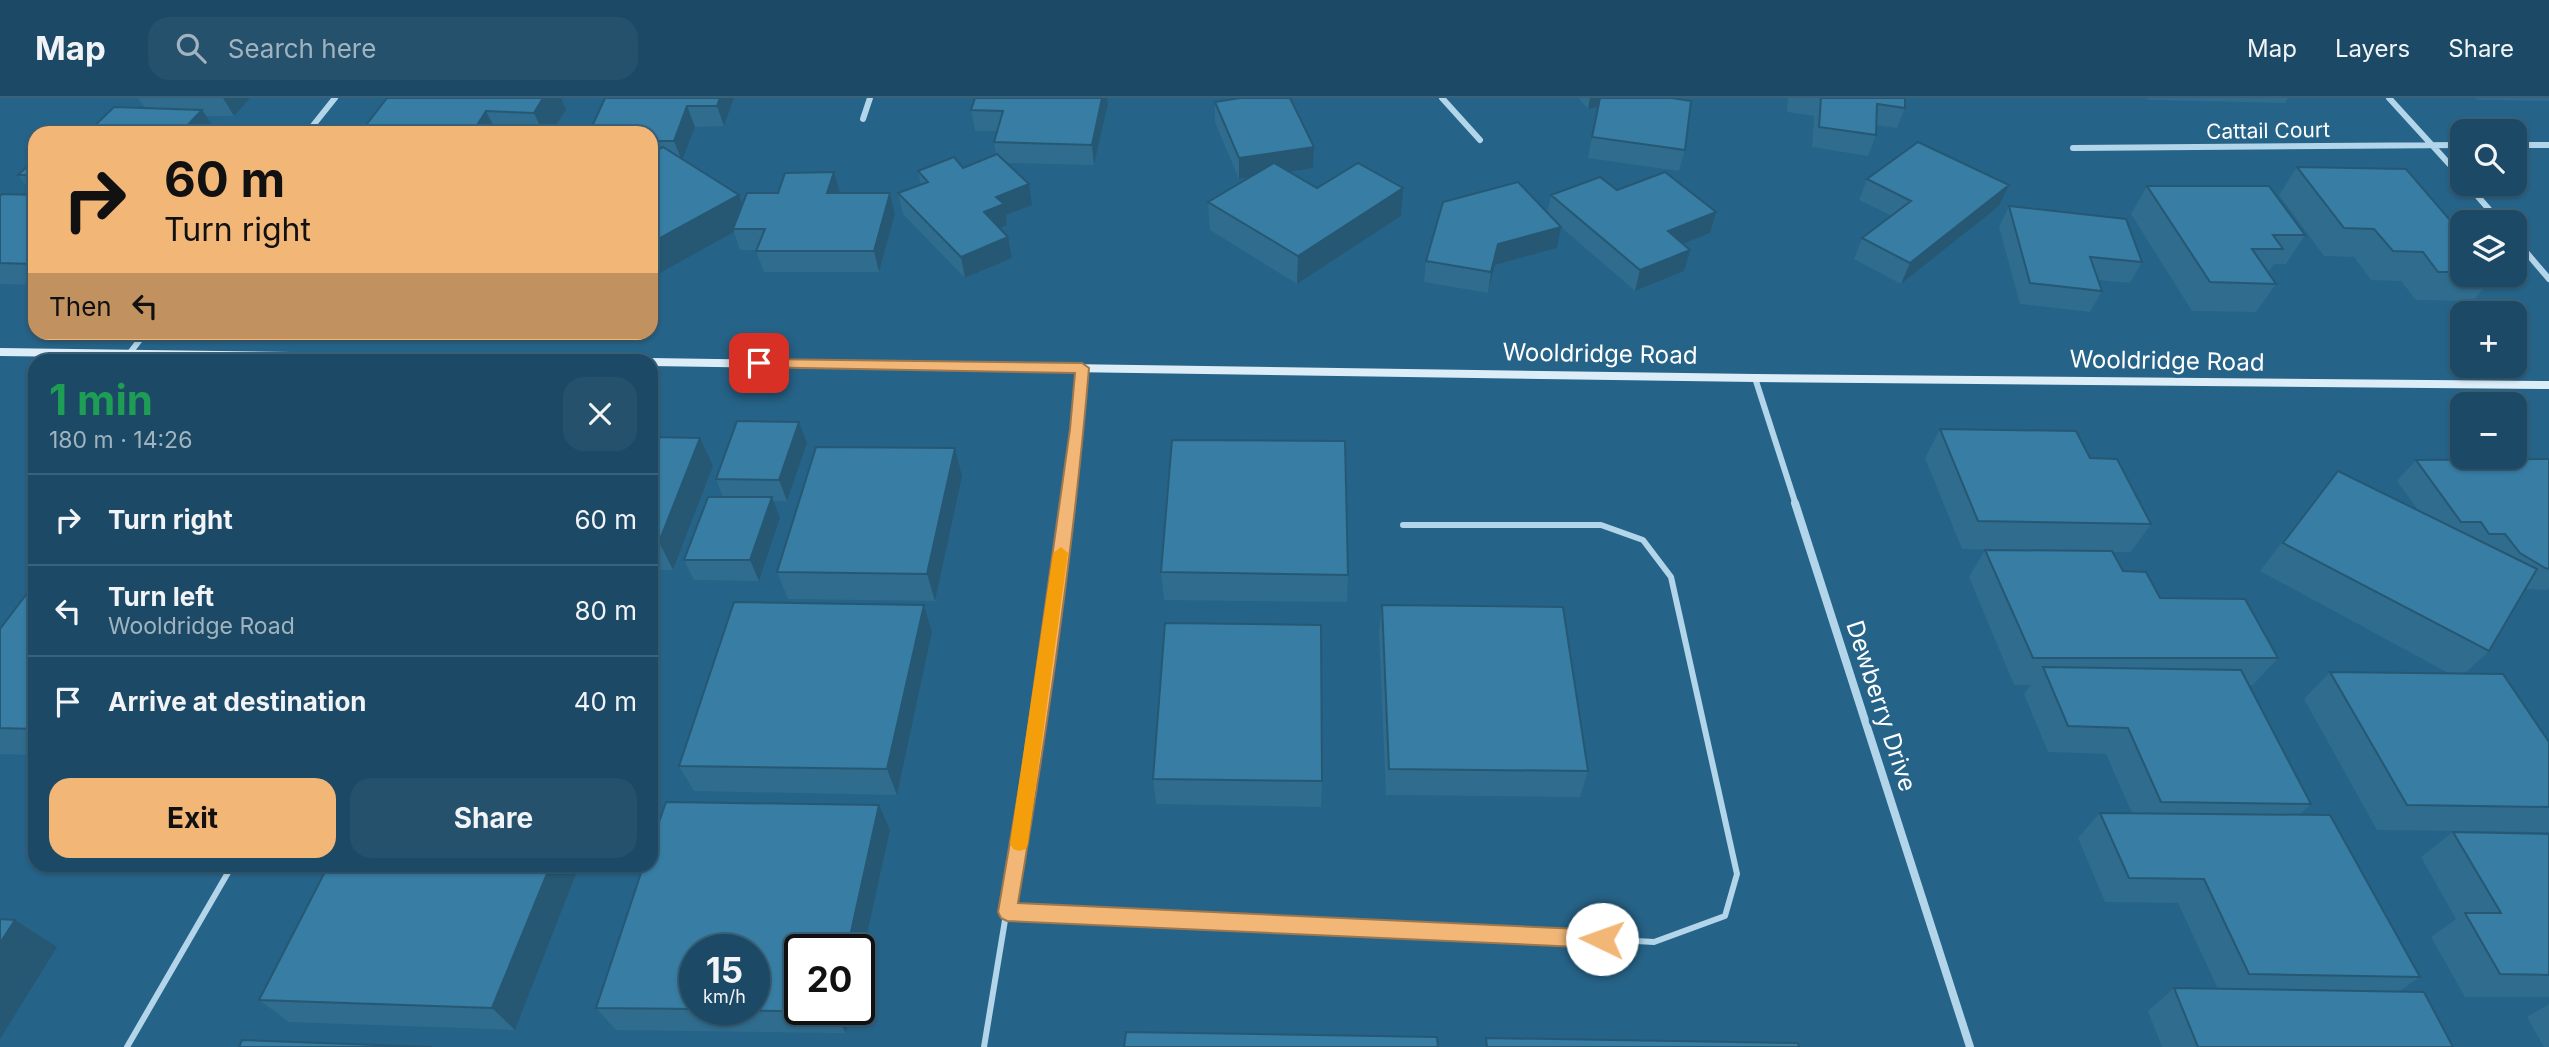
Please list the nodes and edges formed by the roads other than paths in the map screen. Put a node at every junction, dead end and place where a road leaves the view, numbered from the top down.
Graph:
1 (335, 98) edge
2 (870, 98) edge
3 (1442, 98) edge
4 (2389, 98) edge
5 (863, 119) dead end
6 (313, 126) edge
7 (1480, 141) dead end
8 (2434, 145) junction
9 (2450, 145) edge
10 (2527, 145) edge
11 (2549, 145) edge
12 (2073, 148) dead end
13 (2450, 164) edge
14 (2477, 196) edge
15 (2490, 210) edge
16 (2527, 253) edge
17 (2549, 279) edge
18 (140, 340) edge
19 (0, 352) edge
20 (129, 354) joint
21 (658, 362) edge
22 (1082, 368) junction
23 (1755, 378) junction
24 (2549, 385) edge
25 (1403, 525) dead end
26 (228, 872) edge
27 (1007, 912) junction
28 (127, 1047) edge
29 (984, 1047) edge
30 (1970, 1047) edge

1 - 6 street
2 - 5 street
3 - 7 street
4 - 8 street
8 - 9 street, Cattail Court
8 - 12 street, Cattail Court
8 - 13 street
10 - 11 street
14 - 15 street
16 - 17 street
18 - 20 street
19 - 20 main road
21 - 22 main road, Wooldridge Road
22 - 23 main road, Wooldridge Road
22 - 27 lane
23 - 24 main road, Wooldridge Road
23 - 30 street, Dewberry Drive
25 - 27 lane
26 - 28 lane
27 - 29 lane

